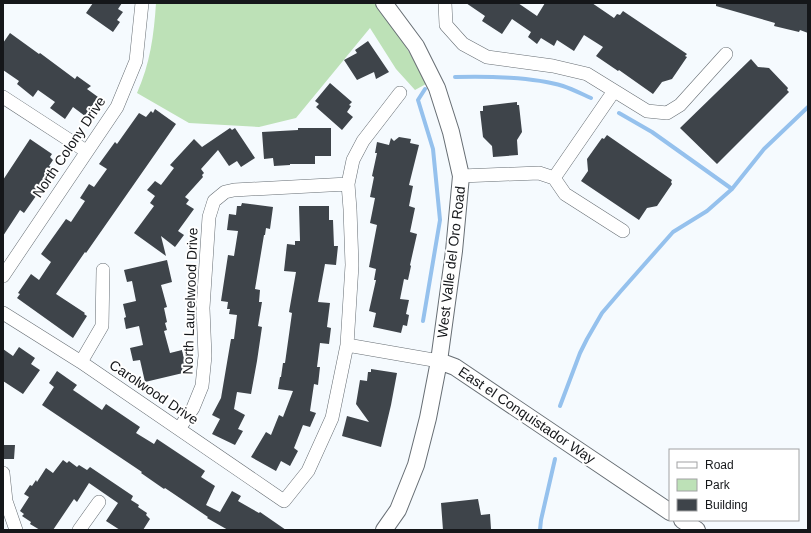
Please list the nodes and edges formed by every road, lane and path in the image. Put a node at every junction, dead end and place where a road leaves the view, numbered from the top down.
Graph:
1 (142, 3) edge
2 (384, 3) edge
3 (445, 3) edge
4 (726, 54) dead end
5 (614, 91) junction
6 (400, 93) dead end
7 (3, 97) edge
8 (86, 151) junction
9 (461, 176) junction
10 (554, 178) junction
11 (348, 184) junction
12 (623, 231) dead end
13 (103, 270) dead end
14 (3, 276) edge
15 (3, 313) edge
16 (347, 345) junction
17 (439, 361) junction
18 (81, 362) junction
19 (179, 429) junction
20 (3, 473) edge
21 (99, 502) dead end
22 (669, 511) edge
23 (684, 521) edge
24 (16, 530) edge
25 (79, 530) edge
26 (384, 530) edge
27 (697, 530) edge

1 - 8 street, North Colony Drive
2 - 9 street, West Valle del Oro Road
3 - 5 street
4 - 5 street
5 - 10 street
6 - 11 street
7 - 8 street
8 - 14 street, North Colony Drive
9 - 10 street
9 - 17 street, West Valle del Oro Road
10 - 12 street
11 - 16 street
11 - 19 street, North Laurelwood Drive
13 - 18 street
15 - 18 street, Carolwood Drive
16 - 17 street, East el Conquistador Way
16 - 19 street, Carolwood Drive
17 - 22 street, East el Conquistador Way
17 - 26 street, West Valle del Oro Road
18 - 19 street, Carolwood Drive
20 - 24 street
21 - 25 street
23 - 27 street

